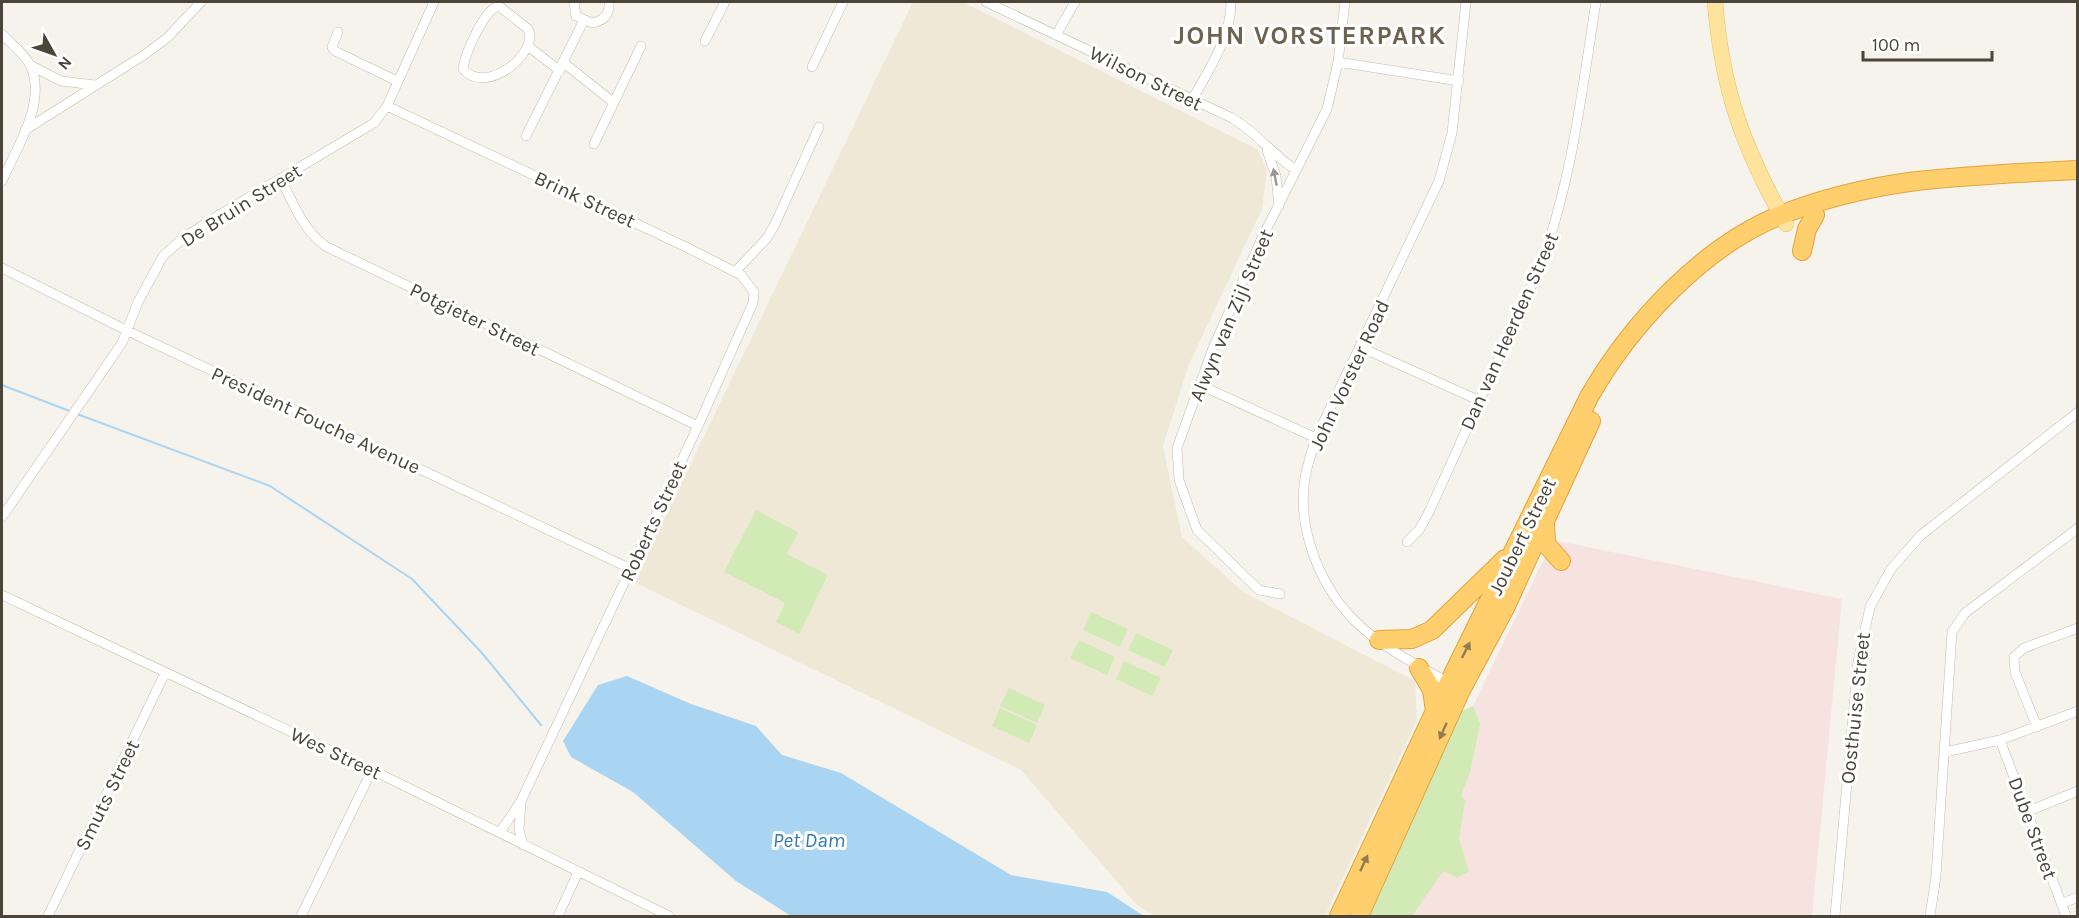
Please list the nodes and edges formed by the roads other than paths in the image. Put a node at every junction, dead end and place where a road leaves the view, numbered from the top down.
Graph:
1 (201, 2) edge
2 (434, 2) edge
3 (574, 2) edge
4 (609, 2) edge
5 (725, 2) edge
6 (843, 2) edge
7 (986, 2) edge
8 (1075, 2) edge
9 (1231, 2) edge
10 (1345, 2) edge
11 (1466, 2) edge
12 (1596, 2) edge
13 (1715, 2) edge
14 (583, 22) junction
15 (338, 32) dead end
16 (2, 34) edge
17 (1056, 34) junction
18 (705, 42) dead end
19 (528, 46) junction
20 (641, 46) dead end
21 (1338, 63) junction
22 (30, 64) junction
23 (562, 67) junction
24 (812, 67) dead end
25 (397, 81) junction
26 (1459, 81) junction
27 (95, 84) junction
28 (1192, 100) junction
29 (614, 103) junction
30 (387, 106) junction
31 (819, 127) dead end
32 (25, 130) junction
33 (526, 136) dead end
34 (594, 144) dead end
35 (1266, 148) junction
36 (1296, 170) junction
37 (2078, 170) edge
38 (281, 180) junction
39 (2, 181) edge
40 (2078, 181) edge
41 (1279, 206) junction
42 (1815, 215) junction
43 (1783, 220) junction
44 (1802, 251) dead end
45 (2, 268) edge
46 (735, 272) junction
47 (748, 314) joint
48 (128, 331) junction
49 (1360, 347) junction
50 (1200, 385) junction
51 (1478, 400) junction
52 (2076, 417) edge
53 (699, 426) junction
54 (1316, 438) junction
55 (2, 517) edge
56 (1545, 522) junction
57 (2078, 528) edge
58 (1407, 542) dead end
59 (1512, 552) junction
60 (1561, 561) dead end
61 (631, 569) junction
62 (1280, 594) dead end
63 (2, 595) edge
64 (1488, 607) junction
65 (1449, 615) junction
66 (2078, 628) edge
67 (1379, 640) junction
68 (1419, 668) junction
69 (165, 673) junction
70 (1455, 687) junction
71 (1435, 711) junction
72 (2078, 711) edge
73 (2037, 727) junction
74 (2000, 740) junction
75 (1945, 752) junction
76 (372, 770) junction
77 (2078, 791) edge
78 (521, 801) junction
79 (2026, 812) junction
80 (501, 832) junction
81 (523, 845) junction
82 (578, 872) junction
83 (2078, 897) edge
84 (2061, 903) junction
85 (48, 916) edge
86 (301, 916) edge
87 (558, 916) edge
88 (669, 916) edge
89 (1339, 916) edge
90 (1359, 916) edge
91 (1835, 916) edge
92 (1930, 916) edge
93 (2066, 916) edge

1 - 27 street
2 - 25 street, De Bruin Street
3 - 14 street
4 - 14 street
5 - 18 street
6 - 24 street
7 - 17 street, Wilson Street
8 - 17 street
9 - 28 street
10 - 21 street, Alwyn van Zijl Street
11 - 26 street, John Vorster Road
12 - 51 street, Dan van Heerden Street
13 - 43 main road
14 - 23 street
15 - 25 street
16 - 22 street
17 - 28 street, Wilson Street
19 - 19 street
19 - 23 street
20 - 29 street
21 - 26 street
21 - 36 street, Alwyn van Zijl Street
22 - 27 street
22 - 32 street
23 - 29 street
23 - 33 street
25 - 30 street, De Bruin Street
26 - 49 street, John Vorster Road
27 - 32 street
28 - 35 street, Wilson Street
29 - 34 street
30 - 38 street, De Bruin Street
30 - 46 street, Brink Street
31 - 46 street
32 - 39 street
35 - 36 street, Wilson Street
41 -> 35 street
36 - 41 street, Alwyn van Zijl Street
37 - 43 highway
38 - 48 street, De Bruin Street
38 - 53 street, Potgieter Street
40 - 42 highway
41 - 50 street, Alwyn van Zijl Street
42 - 43 highway
42 - 44 highway
43 - 56 highway, Joubert Street
43 - 59 highway, Joubert Street
45 - 48 street, President Fouche Avenue
46 - 47 street, Brink Street
47 - 53 street, Roberts Street
48 - 55 street, De Bruin Street
48 - 61 street, President Fouche Avenue
49 - 51 street
49 - 54 street, John Vorster Road
50 - 54 street
50 - 62 street, Alwyn van Zijl Street
51 - 58 street, Dan van Heerden Street
52 - 91 street, Oosthuise Street
53 - 61 street, Roberts Street
54 - 67 street, John Vorster Road
56 - 60 highway
56 - 70 highway, Joubert Street
57 - 75 street
59 - 64 highway, Joubert Street
59 - 65 highway
61 - 78 street, Roberts Street
63 - 69 street, Wes Street
64 - 65 highway
70 -> 64 highway, Joubert Street
65 - 67 highway
66 - 73 street
67 - 68 street, John Vorster Road
68 - 70 street, John Vorster Road
68 - 71 highway
69 - 76 street, Wes Street
69 - 85 street, Smuts Street
70 - 71 highway, Joubert Street
70 -> 90 highway, Joubert Street
89 -> 71 highway, Joubert Street
72 - 73 street
73 - 74 street
74 - 75 street
74 - 79 street, Dube Street
75 - 92 street
76 - 80 street, Wes Street
76 - 86 street
77 - 79 street
78 - 80 street
78 - 81 street
79 - 84 street, Dube Street
80 - 81 street, Wes Street
81 - 82 street, Wes Street
82 - 87 street
82 - 88 street, Wes Street
83 - 84 street
84 - 93 street, Dube Street

